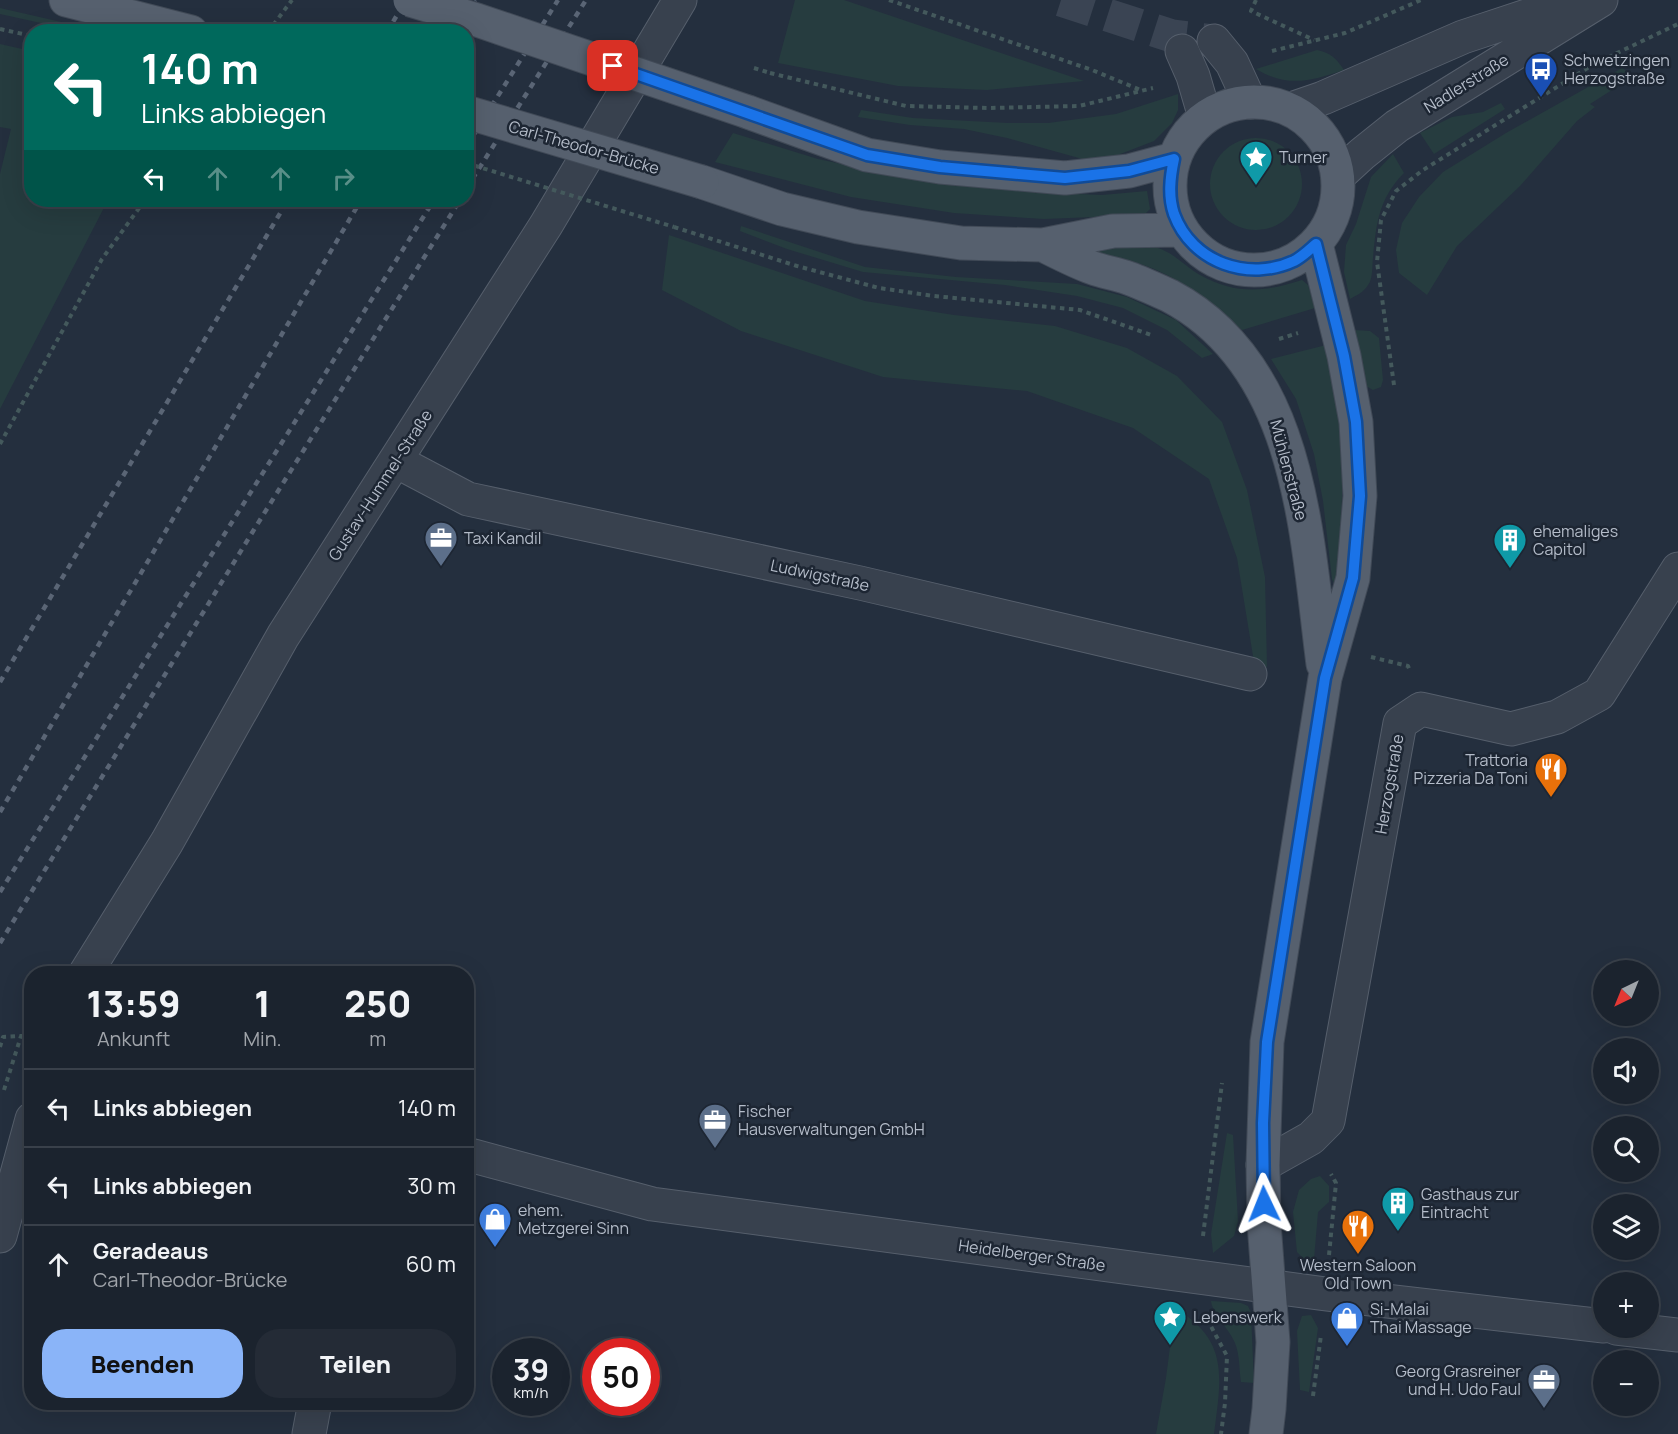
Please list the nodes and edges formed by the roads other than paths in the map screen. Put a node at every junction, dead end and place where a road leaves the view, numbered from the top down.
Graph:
1 (66, 0) edge
2 (410, 0) edge
3 (680, 0) edge
4 (1575, 0) edge
5 (1601, 0) edge
6 (164, 24) edge
7 (1214, 41) tunnel mouth
8 (1182, 51) dead end
9 (1250, 102) junction
10 (1291, 110) junction
11 (474, 114) edge
12 (1205, 117) junction
13 (1174, 159) junction
14 (1338, 177) junction
15 (1182, 230) junction
16 (1316, 244) junction
17 (1043, 245) junction
18 (396, 461) junction
19 (1678, 569) edge
20 (1250, 674) dead end
21 (1325, 678) junction
22 (90, 966) edge
23 (24, 1148) edge
24 (474, 1156) edge
25 (1263, 1165) junction
26 (0, 1236) edge
27 (1270, 1285) junction
28 (1593, 1325) edge
29 (1659, 1333) edge
30 (1678, 1335) edge
31 (314, 1410) edge
32 (309, 1434) edge
33 (1266, 1434) edge

1 - 6 main road
2 - 13 main road, bridge
3 - 18 street, Gustav-Hummel-Straße
4 - 10 street, Nadlerstraße
5 - 14 street, Nadlerstraße
7 - 9 street
8 - 12 street
9 - 10 main road
9 - 12 main road
10 - 14 main road
11 - 17 main road, Carl-Theodor-Brücke, bridge
12 - 13 main road
13 - 15 main road
14 - 16 main road
15 - 16 main road
15 - 17 main road
16 - 21 main road, Mühlenstraße
17 - 21 main road, Mühlenstraße
18 - 20 street, Ludwigstraße
18 - 22 street, Gustav-Hummel-Straße
19 - 25 street, Herzogstraße
21 - 25 main road, Mühlenstraße
23 - 26 street
24 - 27 street, Heidelberger Straße
25 - 27 main road, Mühlenstraße
27 - 28 street, Heidelberger Straße
27 - 33 main road, Mühlenstraße
29 - 30 street
31 - 32 street

